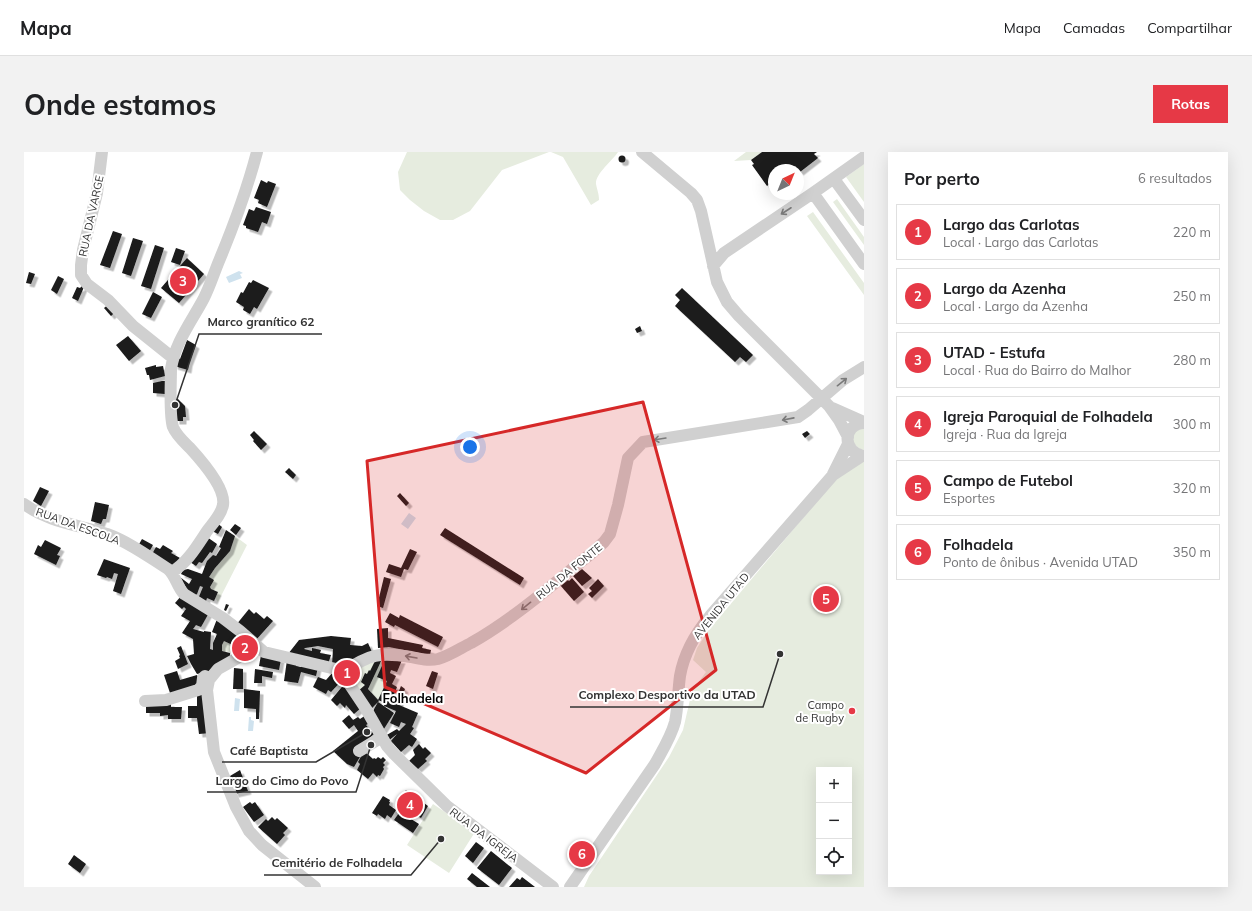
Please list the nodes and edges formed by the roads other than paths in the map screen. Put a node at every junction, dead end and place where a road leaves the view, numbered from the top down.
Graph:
1 (103, 152) edge
2 (257, 152) edge
3 (642, 152) edge
4 (864, 157) edge
5 (834, 179) junction
6 (813, 193) junction
7 (864, 220) edge
8 (864, 264) edge
9 (713, 266) junction
10 (173, 358) junction
11 (864, 367) edge
12 (825, 403) junction
13 (864, 423) edge
14 (848, 440) junction
15 (863, 456) edge
16 (833, 475) junction
17 (24, 504) edge
18 (172, 572) junction
19 (258, 647) junction
20 (215, 671) junction
21 (343, 672) junction
22 (145, 701) dead end
23 (382, 737) junction
24 (359, 751) dead end
25 (573, 885) edge
26 (315, 887) edge
27 (553, 887) edge

1 - 10 street, RUA DA VARGE
2 - 10 street
3 - 9 street
4 - 5 street
5 - 6 street
5 - 7 street
6 - 8 street
6 -> 9 street
9 - 12 street
10 - 18 street
12 -> 11 street, RUA DA FONTE
12 - 13 street
12 - 14 street
12 -> 21 street, RUA DA FONTE
13 - 14 street, AVENIDA UTAD
14 - 15 street, AVENIDA UTAD
14 - 16 street, AVENIDA UTAD
15 - 16 street, AVENIDA UTAD
16 - 25 street, AVENIDA UTAD
17 - 18 street, RUA DA ESCOLA
18 - 19 street
19 - 20 street
19 - 21 street
20 - 22 street
20 - 26 street
21 - 23 street, RUA DA IGREJA
23 - 24 street
23 - 27 street, RUA DA IGREJA

